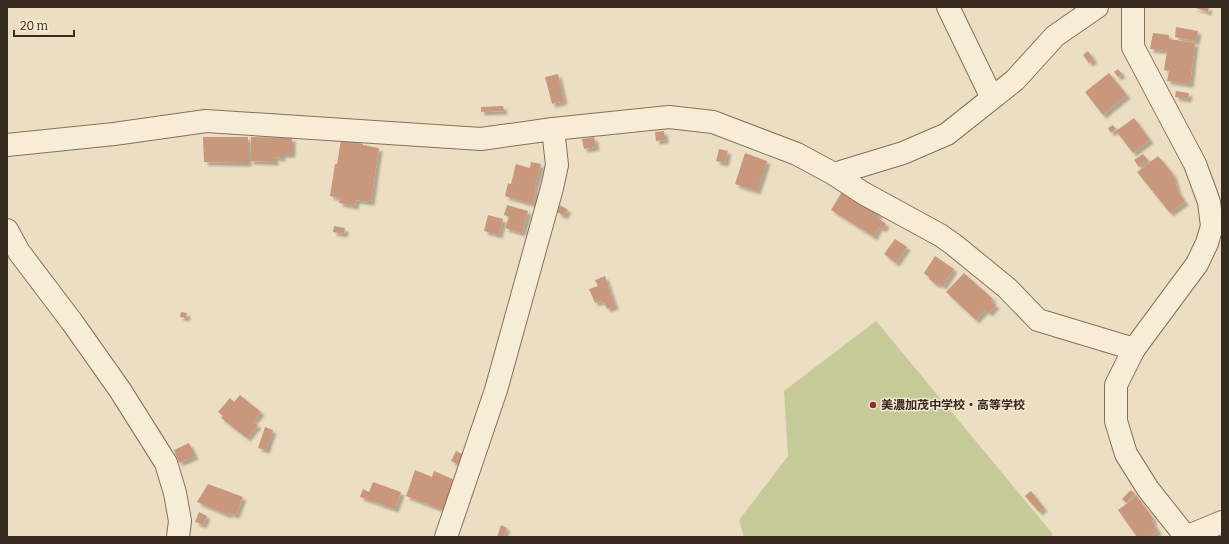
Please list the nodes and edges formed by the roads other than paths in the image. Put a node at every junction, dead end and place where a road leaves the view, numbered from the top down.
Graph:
1 (948, 7) edge
2 (1096, 7) edge
3 (1132, 7) edge
4 (992, 98) junction
5 (554, 129) junction
6 (7, 144) edge
7 (834, 174) junction
8 (7, 230) edge
9 (1134, 349) junction
10 (1222, 522) edge
11 (178, 537) edge
12 (446, 537) edge
13 (1186, 537) edge

1 - 4 street
2 - 4 street
3 - 9 street
4 - 7 street
5 - 6 street
5 - 7 street
5 - 12 street
7 - 9 street
8 - 11 street
9 - 13 street
10 - 13 street

